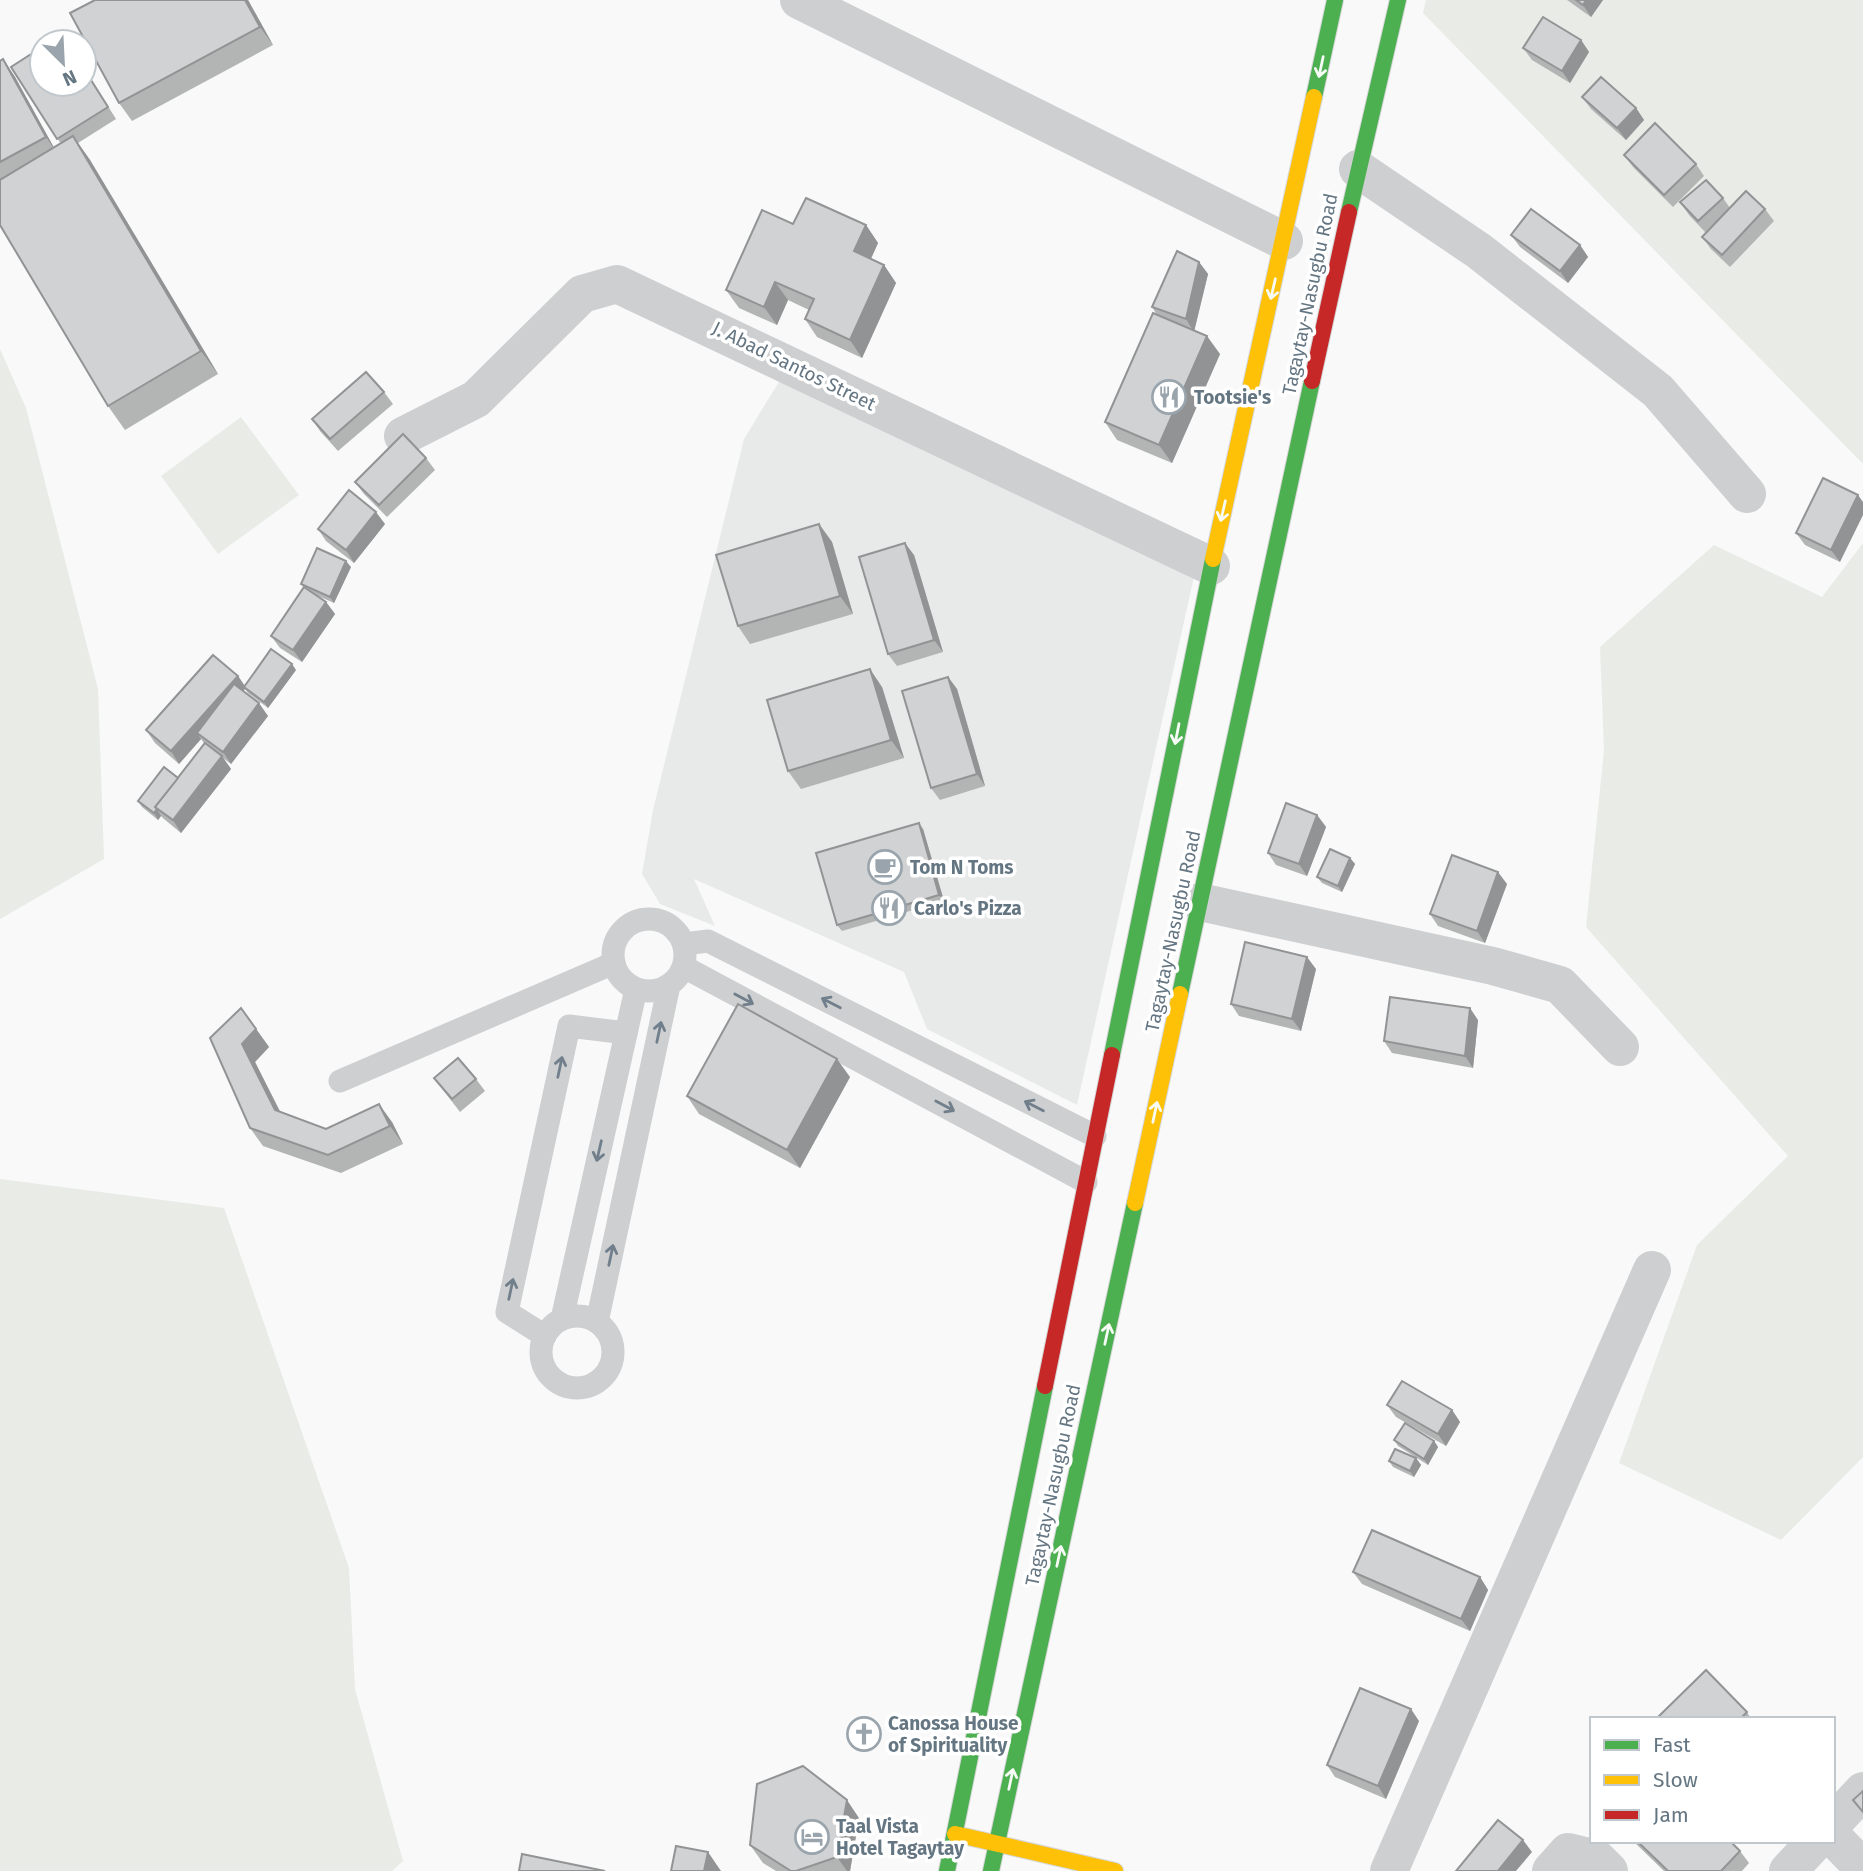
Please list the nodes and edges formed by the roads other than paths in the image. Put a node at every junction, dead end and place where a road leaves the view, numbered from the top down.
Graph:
1 (799, 0) edge
2 (1335, 0) edge
3 (1398, 0) edge
4 (1358, 169) junction
5 (1284, 241) junction
6 (403, 436) edge
7 (1747, 494) dead end
8 (1211, 566) junction
9 (1200, 902) junction
10 (684, 956) junction
11 (614, 963) junction
12 (669, 985) junction
13 (636, 989) junction
14 (626, 1033) junction
15 (1620, 1046) dead end
16 (340, 1082) dead end
17 (1095, 1136) junction
18 (1086, 1182) junction
19 (1652, 1270) dead end
20 (562, 1319) junction
21 (597, 1321) junction
22 (545, 1336) junction
23 (1863, 1791) edge
24 (1835, 1821) edge
25 (955, 1834) junction
26 (1835, 1839) edge
27 (1814, 1843) edge
28 (997, 1846) junction
29 (1863, 1868) edge
30 (947, 1871) edge
31 (991, 1871) edge
32 (1115, 1871) edge
33 (1390, 1871) edge
34 (1551, 1871) edge
35 (1609, 1871) edge
36 (1788, 1871) edge

1 - 5 street
2 -> 5 main road, Tagaytay-Nasugbu Road
3 - 4 main road, Tagaytay-Nasugbu Road
4 - 7 street
4 - 9 main road, Tagaytay-Nasugbu Road
5 -> 8 main road, Tagaytay-Nasugbu Road
6 - 8 street, J. Abad Santos Street
8 -> 17 main road, Tagaytay-Nasugbu Road
9 - 15 street
28 -> 9 main road, Tagaytay-Nasugbu Road
10 - 11 lane
10 - 12 lane
17 -> 10 lane
10 -> 18 lane
11 - 13 lane
11 - 16 lane
12 - 13 lane
21 -> 12 lane
13 - 14 lane
14 -> 20 lane
22 -> 14 lane
17 - 18 main road, Tagaytay-Nasugbu Road
18 - 25 main road, Tagaytay-Nasugbu Road
19 - 33 street
20 - 21 lane
20 - 22 lane
21 - 22 lane
23 - 24 street
25 - 28 main road
25 - 30 main road, Tagaytay-Nasugbu Road
26 - 29 street
27 - 36 street
28 - 31 main road, Tagaytay-Nasugbu Road
28 - 32 main road
34 - 35 street

